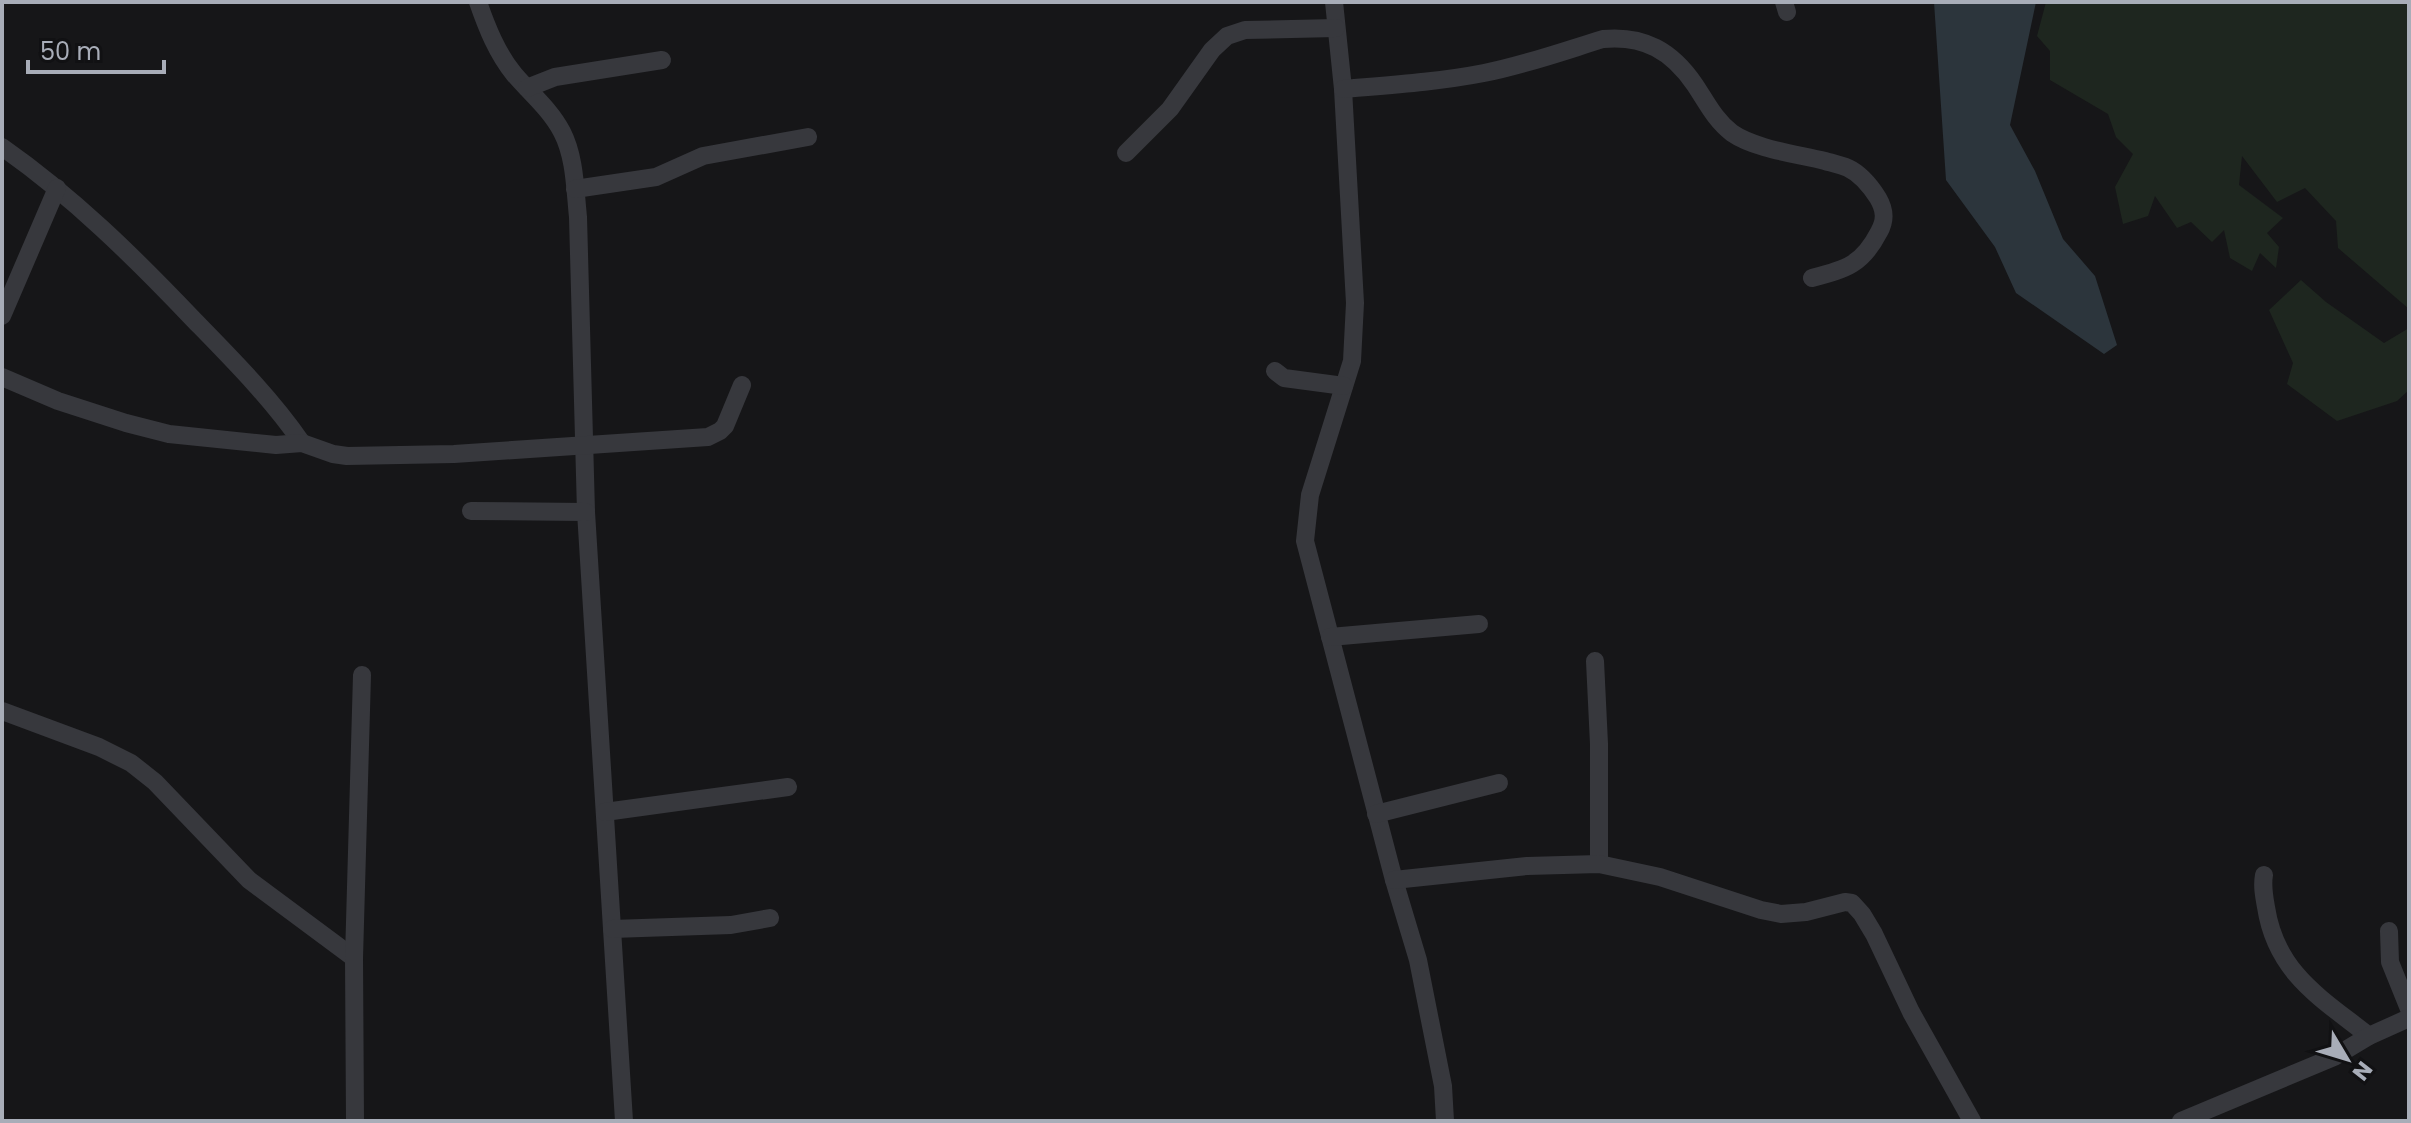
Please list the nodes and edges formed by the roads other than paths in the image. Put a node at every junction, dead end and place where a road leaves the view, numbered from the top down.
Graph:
1 (478, 2) edge
2 (1334, 2) edge
3 (1336, 28) junction
4 (662, 60) dead end
5 (527, 88) junction
6 (1343, 89) junction
7 (808, 137) dead end
8 (2, 147) edge
9 (1126, 153) dead end
10 (57, 188) junction
11 (575, 189) junction
12 (1812, 278) dead end
13 (2, 316) edge
14 (1275, 371) dead end
15 (2, 377) edge
16 (742, 385) dead end
17 (1344, 386) junction
18 (302, 443) junction
19 (583, 447) junction
20 (471, 511) dead end
21 (586, 512) junction
22 (1479, 624) dead end
23 (1330, 637) junction
24 (1595, 661) dead end
25 (362, 675) dead end
26 (2, 711) edge
27 (1499, 783) dead end
28 (788, 787) dead end
29 (605, 812) junction
30 (1376, 814) junction
31 (1599, 864) junction
32 (2264, 875) dead end
33 (1394, 880) junction
34 (770, 918) dead end
35 (612, 929) junction
36 (2389, 931) dead end
37 (354, 958) junction
38 (2409, 1009) edge
39 (2409, 1018) edge
40 (2369, 1036) junction
41 (2204, 1117) edge
42 (355, 1121) edge
43 (624, 1121) edge
44 (1445, 1121) edge
45 (1972, 1121) edge
46 (2181, 1121) edge

1 - 5 street
2 - 3 street
3 - 6 street
3 - 9 street
4 - 5 street
5 - 11 street
6 - 12 street
6 - 17 street
7 - 11 street
8 - 10 street
10 - 13 street
10 - 18 street
11 - 19 street
14 - 17 street
15 - 18 street
16 - 19 street
17 - 23 street
18 - 19 street
19 - 21 street
20 - 21 street
21 - 29 street
22 - 23 street
23 - 30 street
24 - 31 street
25 - 37 street
26 - 37 street
27 - 30 street
28 - 29 street
29 - 35 street
30 - 33 street
31 - 33 street
31 - 45 street
32 - 40 street
33 - 44 street
34 - 35 street
35 - 43 street
36 - 38 street
37 - 42 street
39 - 40 street
40 - 41 street
41 - 46 street

